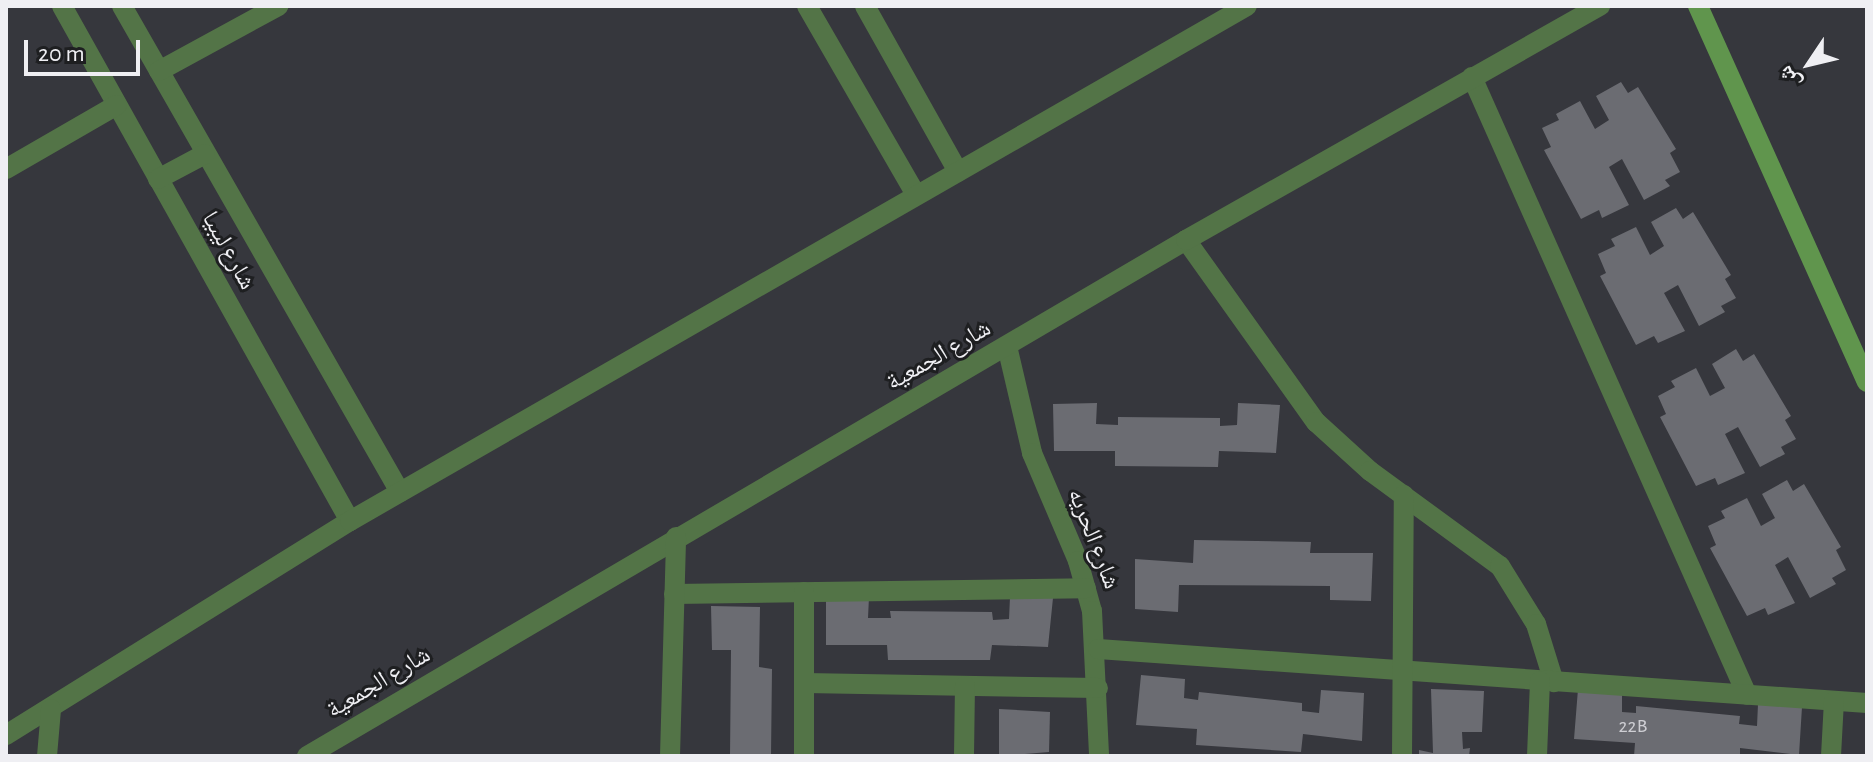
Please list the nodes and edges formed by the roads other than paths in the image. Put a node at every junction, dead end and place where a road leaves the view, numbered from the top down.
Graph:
1 (62, 6) edge
2 (122, 6) edge
3 (278, 6) edge
4 (807, 6) edge
5 (865, 6) edge
6 (1247, 6) edge
7 (1600, 6) edge
8 (1698, 6) edge
9 (159, 71) junction
10 (1472, 77) junction
11 (117, 105) junction
12 (205, 154) junction
13 (6, 169) edge
14 (958, 172) junction
15 (158, 179) junction
16 (916, 195) junction
17 (1186, 240) junction
18 (1007, 346) junction
19 (1867, 382) edge
20 (400, 492) junction
21 (1404, 495) junction
22 (350, 521) junction
23 (676, 537) junction
24 (1086, 588) junction
25 (804, 592) junction
26 (674, 594) junction
27 (1098, 649) junction
28 (1403, 671) junction
29 (1547, 682) junction
30 (805, 683) junction
31 (965, 686) junction
32 (1098, 688) junction
33 (1747, 695) junction
34 (1834, 701) junction
35 (1867, 703) edge
36 (51, 709) junction
37 (6, 735) edge
38 (47, 756) edge
39 (307, 756) edge
40 (670, 756) edge
41 (804, 756) edge
42 (964, 756) edge
43 (1099, 756) edge
44 (1402, 756) edge
45 (1537, 756) edge
46 (1831, 756) edge

1 - 11 street, شارع ليبيا
2 - 9 street, شارع ليبيا
3 - 9 street
4 - 16 street
5 - 14 street
6 - 14 street
7 - 10 street, شارع الجمعية
8 - 19 main road
9 - 12 street, شارع ليبيا
10 - 17 street, شارع الجمعية
10 - 33 street
11 - 13 street
11 - 15 street, شارع ليبيا
12 - 15 street
12 - 20 street, شارع ليبيا
14 - 16 street
15 - 22 street, شارع ليبيا
16 - 20 street
17 - 18 street, شارع الجمعية
17 - 21 street
18 - 23 street, شارع الجمعية
18 - 24 street, شارع الحريه
20 - 22 street
21 - 28 street
21 - 29 street
22 - 36 street
23 - 26 street
23 - 39 street, شارع الجمعية
24 - 25 street
24 - 27 street, شارع الحريه
25 - 26 street
25 - 30 street
26 - 40 street
27 - 28 street
27 - 32 street, شارع الحريه
28 - 29 street
28 - 44 street
29 - 33 street
29 - 45 street
30 - 31 street
30 - 41 street
31 - 32 street
31 - 42 street
32 - 43 street, شارع الحريه
33 - 34 street
34 - 35 street
34 - 46 street
36 - 37 street
36 - 38 street

